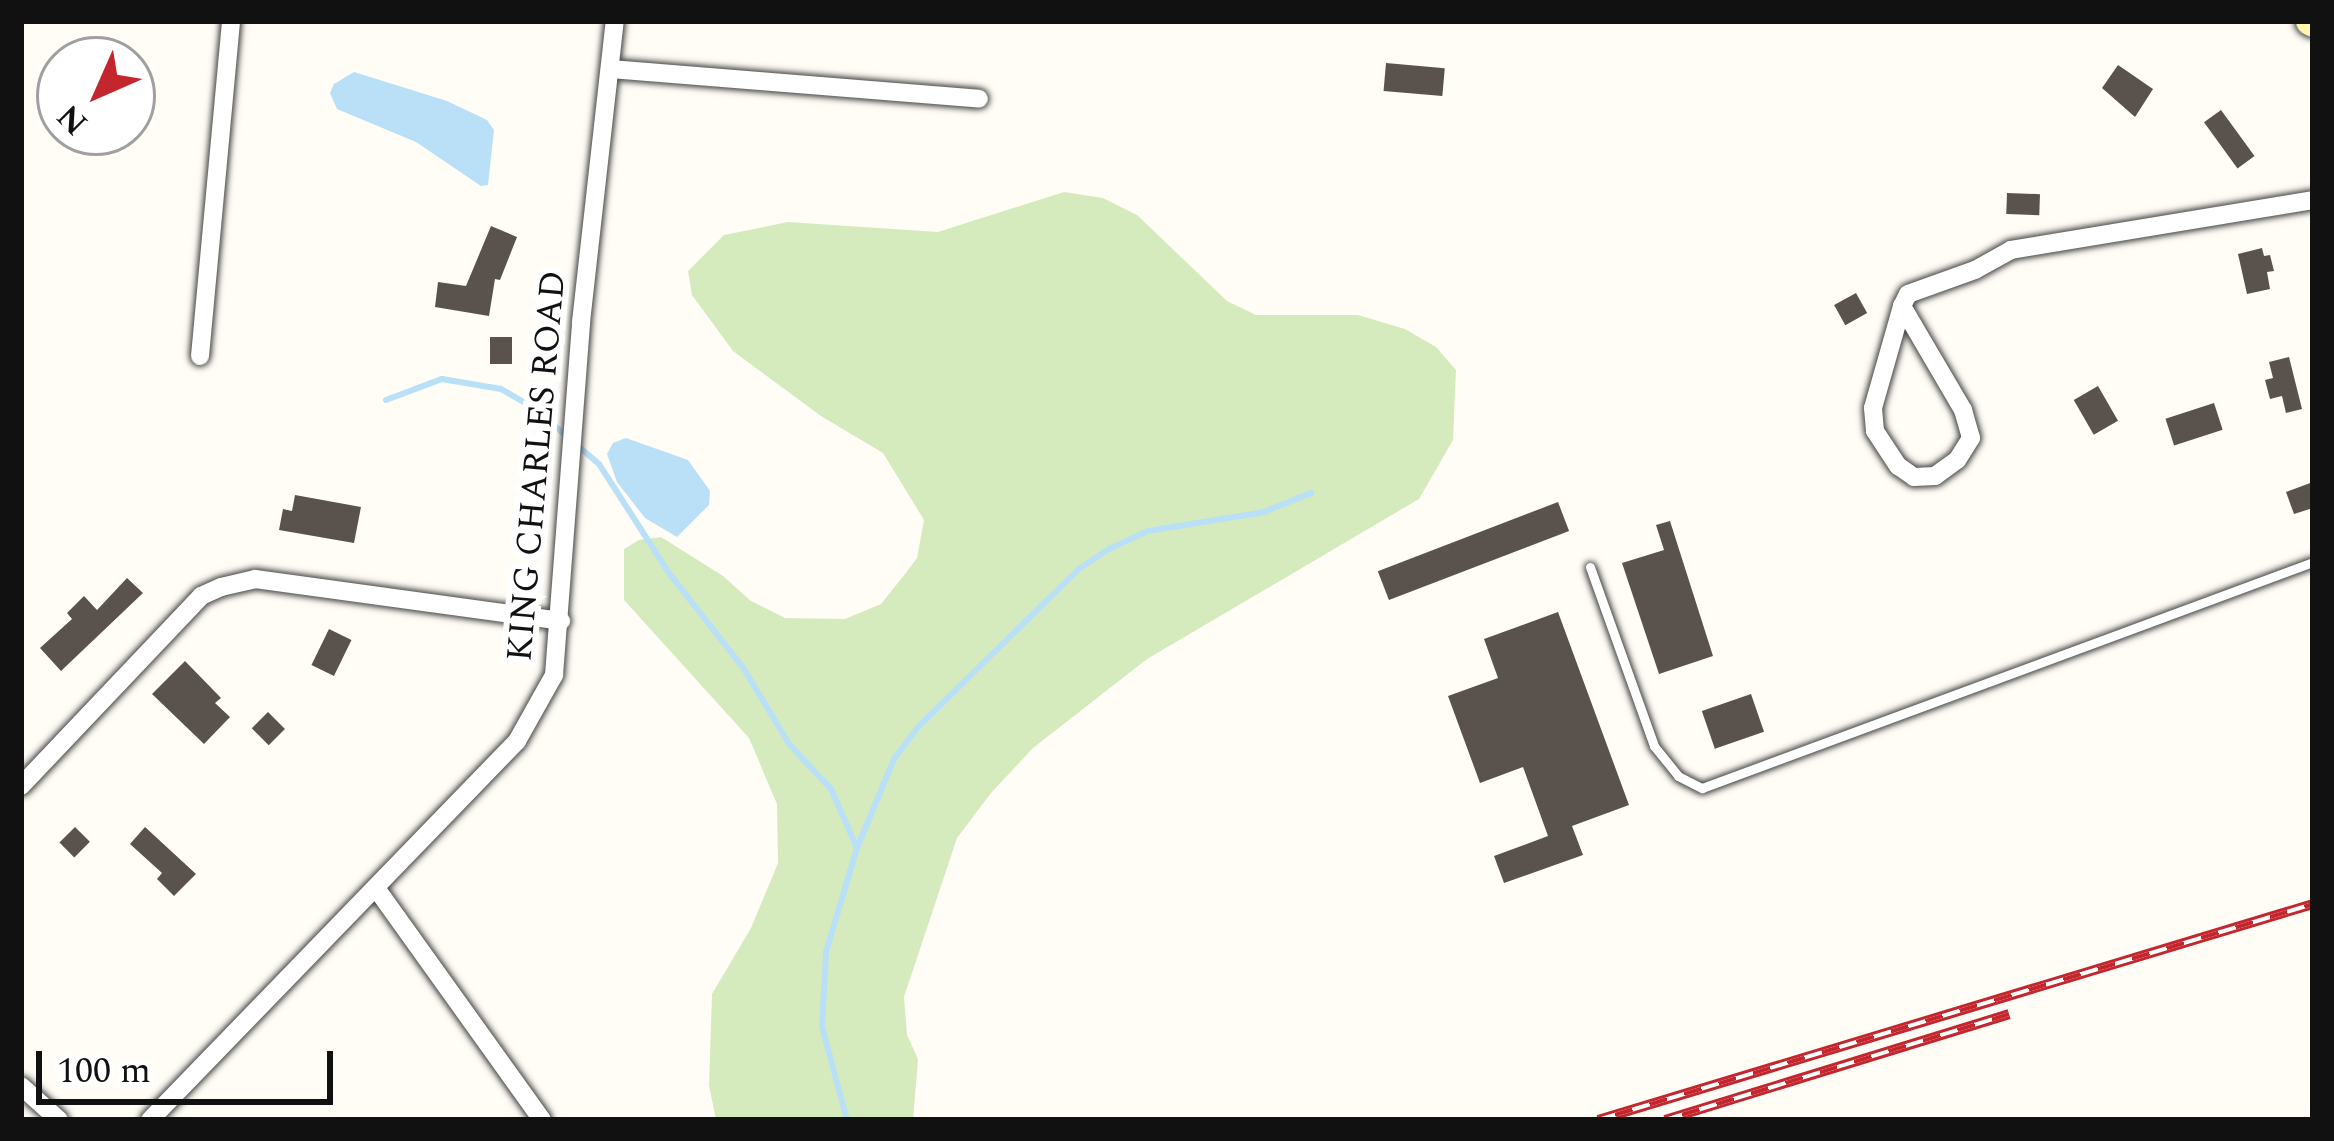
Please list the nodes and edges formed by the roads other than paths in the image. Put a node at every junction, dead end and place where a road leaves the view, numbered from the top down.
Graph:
1 (232, 21) edge
2 (615, 21) edge
3 (610, 69) junction
4 (979, 99) dead end
5 (2313, 200) edge
6 (1902, 306) junction
7 (200, 356) dead end
8 (2313, 562) edge
9 (1589, 567) dead end
10 (561, 621) junction
11 (21, 786) edge
12 (376, 888) junction
13 (21, 1086) edge
14 (58, 1120) edge
15 (150, 1120) edge
16 (542, 1120) edge

1 - 7 street
2 - 3 street, KING CHARLES ROAD
3 - 4 street
3 - 10 street, KING CHARLES ROAD
5 - 6 street
6 - 6 street
8 - 9 lane
10 - 11 street
10 - 12 street, KING CHARLES ROAD
12 - 15 street, KING CHARLES ROAD
12 - 16 street
13 - 14 street

